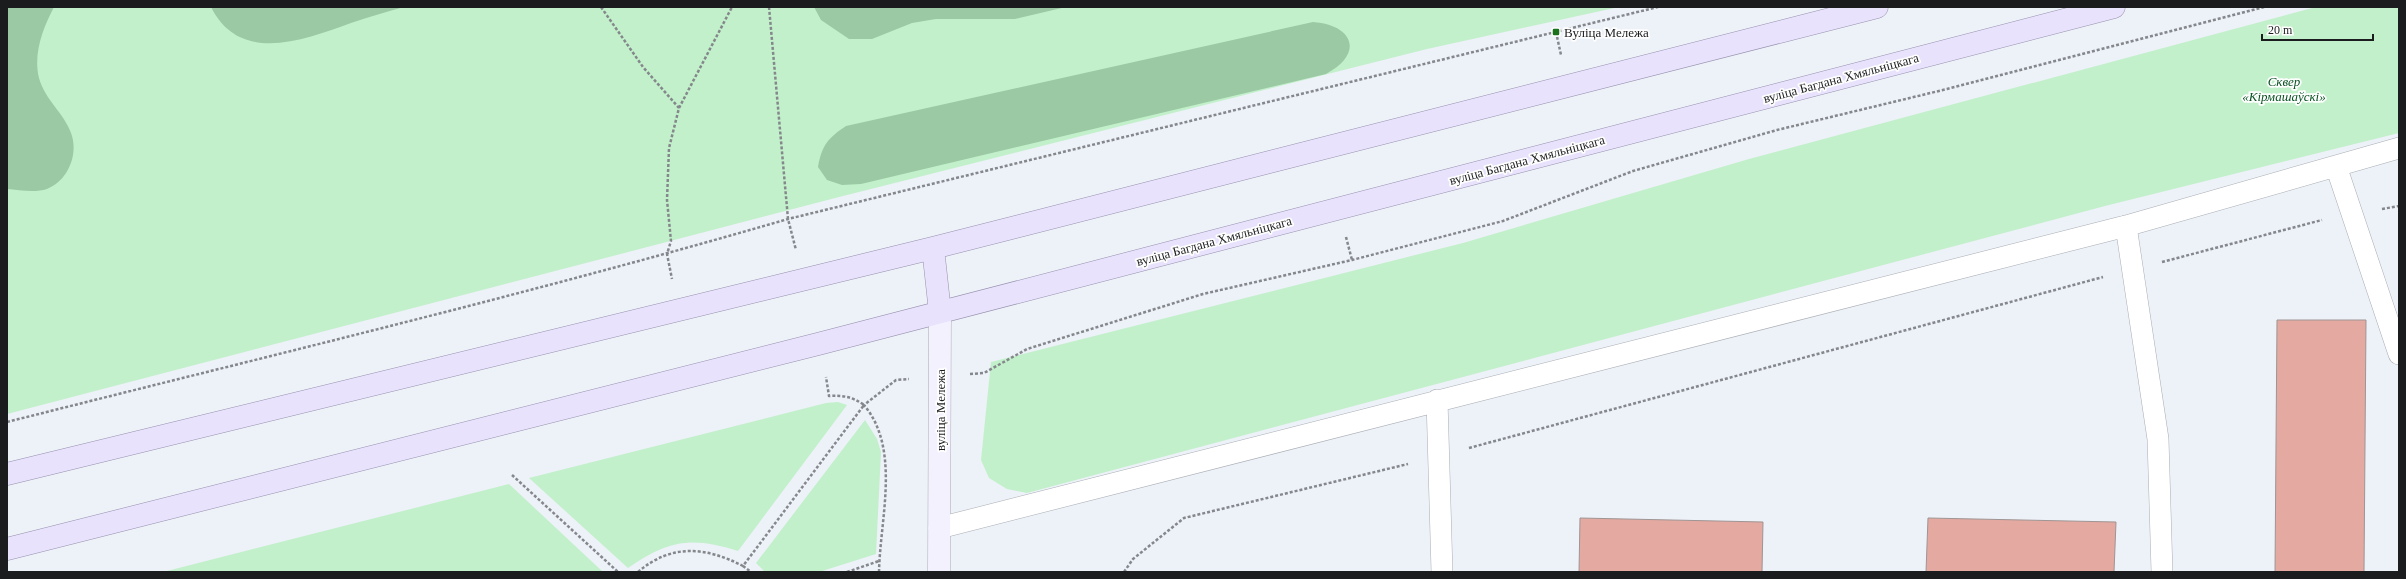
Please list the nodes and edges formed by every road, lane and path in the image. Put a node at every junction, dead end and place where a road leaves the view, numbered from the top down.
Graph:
1 (601, 7) edge
2 (732, 7) edge
3 (769, 7) edge
4 (1658, 7) edge
5 (1877, 7) edge
6 (2114, 7) edge
7 (2264, 7) edge
8 (679, 108) junction
9 (2399, 148) edge
10 (2336, 166) junction
11 (2399, 206) edge
12 (2351, 215) junction
13 (788, 219) junction
14 (2126, 226) junction
15 (933, 248) junction
16 (797, 251) dead end
17 (667, 254) junction
18 (2134, 270) junction
19 (678, 310) junction
20 (940, 312) junction
21 (2399, 354) edge
22 (940, 376) junction
23 (826, 377) dead end
24 (1438, 400) junction
25 (864, 406) junction
26 (7, 422) edge
27 (1438, 456) junction
28 (7, 474) edge
29 (512, 475) dead end
30 (939, 528) junction
31 (7, 549) edge
32 (879, 561) junction
33 (743, 566) junction
34 (618, 572) edge
35 (638, 572) edge
36 (751, 572) edge
37 (846, 572) edge
38 (879, 572) edge
39 (939, 572) edge
40 (1124, 572) edge
41 (1442, 572) edge
42 (2162, 572) edge

1 - 8 path
2 - 8 path
3 - 13 path
4 - 13 path
5 - 15 main road
6 - 20 main road, вуліца Багдана Хмяльніцкага
7 - 22 path
8 - 17 path
9 - 10 lane
10 - 12 lane
10 - 14 lane
11 - 12 path
12 - 18 path
12 - 21 lane
13 - 16 path
13 - 17 path
14 - 18 lane
14 - 24 lane
15 - 19 main road
15 - 20 main road, вуліца Мележа
17 - 19 path
17 - 26 path
18 - 27 path
18 - 42 lane
19 - 28 main road
20 - 22 main road, вуліца Мележа
20 - 31 main road, вуліца Багдана Хмяльніцкага
22 - 25 path
22 - 30 main road, вуліца Мележа
23 - 25 path
24 - 27 lane
24 - 30 lane
25 - 32 path
25 - 33 path
27 - 40 path
27 - 41 lane
29 - 34 path
30 - 39 main road, вуліца Мележа
32 - 37 path
32 - 38 path
33 - 35 path
33 - 36 path

